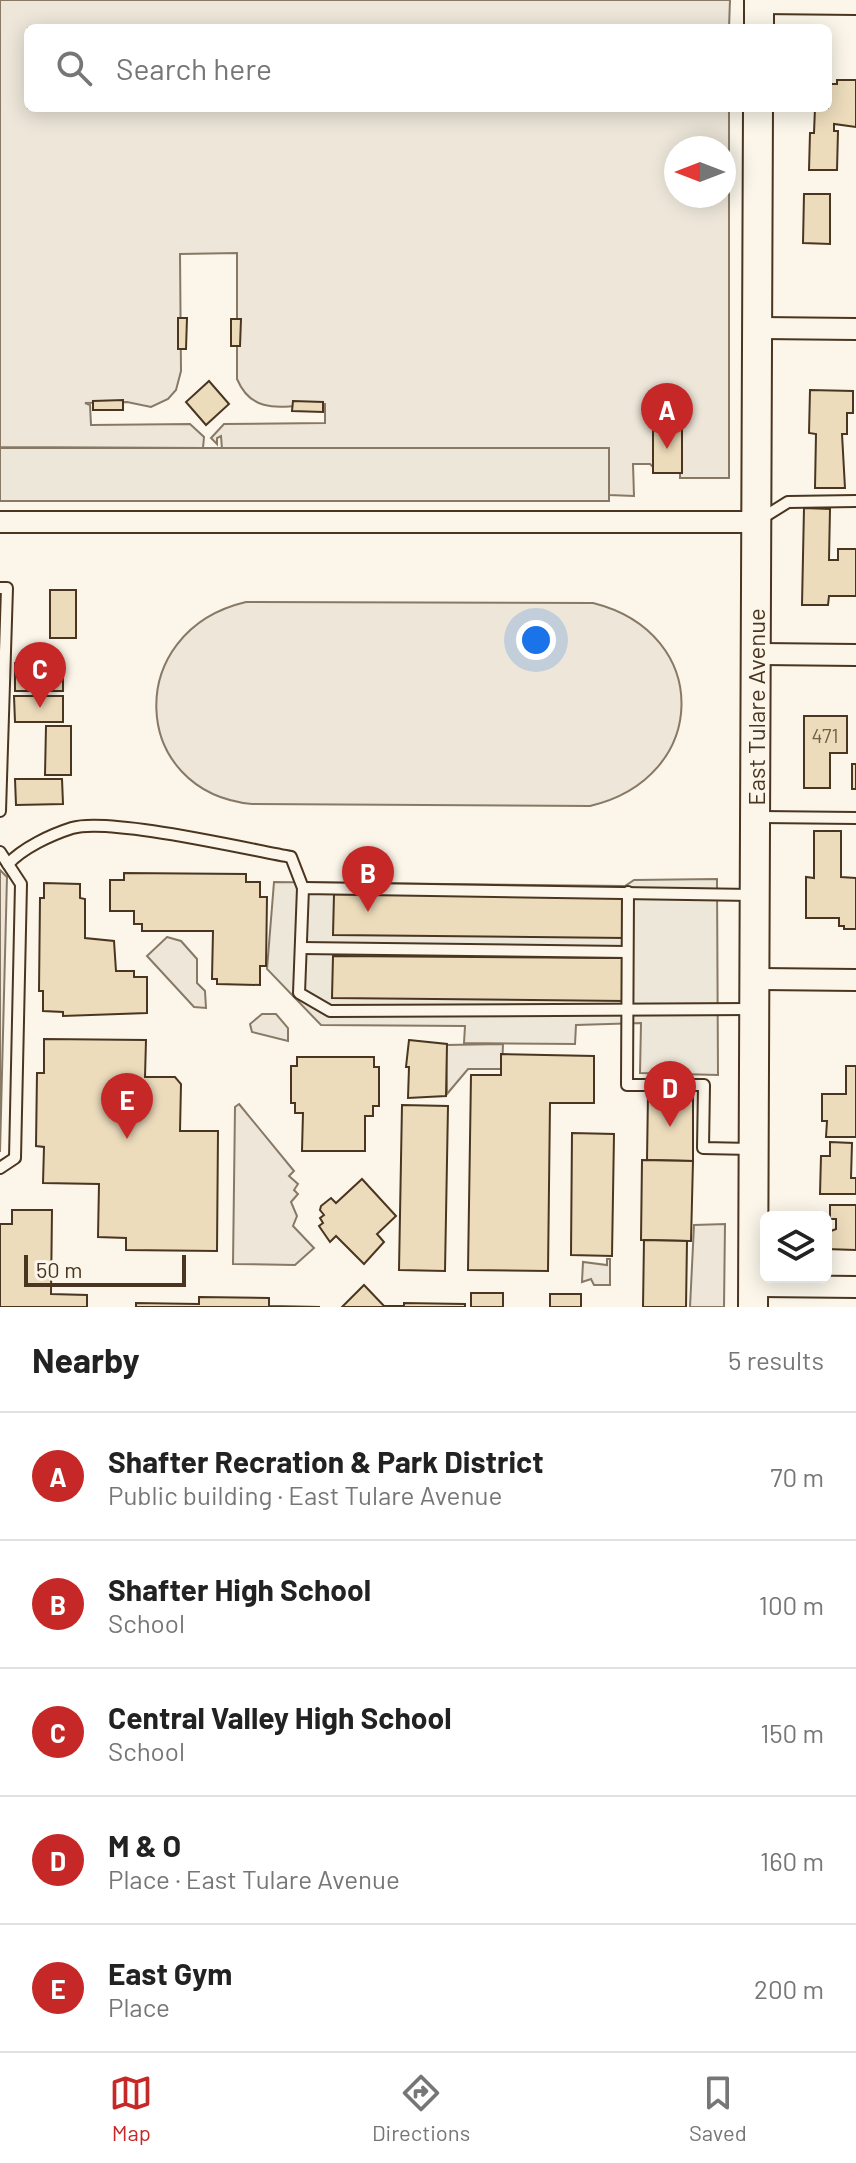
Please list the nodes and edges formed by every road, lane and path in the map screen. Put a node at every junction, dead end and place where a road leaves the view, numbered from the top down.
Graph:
1 (856, 4) edge
2 (759, 10) edge
3 (758, 112) edge
4 (757, 328) junction
5 (856, 329) edge
6 (856, 501) edge
7 (0, 522) edge
8 (756, 522) junction
9 (0, 588) edge
10 (756, 654) junction
11 (856, 655) edge
12 (2, 664) edge
13 (0, 811) edge
14 (755, 817) junction
15 (856, 818) edge
16 (0, 852) edge
17 (8, 864) junction
18 (303, 888) junction
19 (628, 892) junction
20 (754, 895) junction
21 (301, 948) junction
22 (627, 952) junction
23 (754, 979) junction
24 (856, 980) edge
25 (754, 1009) junction
26 (627, 1010) junction
27 (753, 1149) junction
28 (0, 1168) edge
29 (856, 1287) edge
30 (753, 1297) edge

1 - 2 street
3 - 4 street, East Tulare Avenue
4 - 5 street
4 - 8 street, East Tulare Avenue
6 - 8 lane
7 - 8 street
8 - 10 street, East Tulare Avenue
9 - 12 lane
10 - 11 street
10 - 14 street, East Tulare Avenue
12 - 13 lane
14 - 15 lane
14 - 20 street, East Tulare Avenue
16 - 17 lane
17 - 18 lane
17 - 28 lane
18 - 19 lane
18 - 21 lane
19 - 20 lane
19 - 22 lane
20 - 23 street, East Tulare Avenue
21 - 22 lane
21 - 26 lane
22 - 26 lane
23 - 24 street
23 - 25 street, East Tulare Avenue
25 - 26 lane
25 - 27 street, East Tulare Avenue
26 - 27 lane
27 - 30 street, East Tulare Avenue
29 - 30 street

